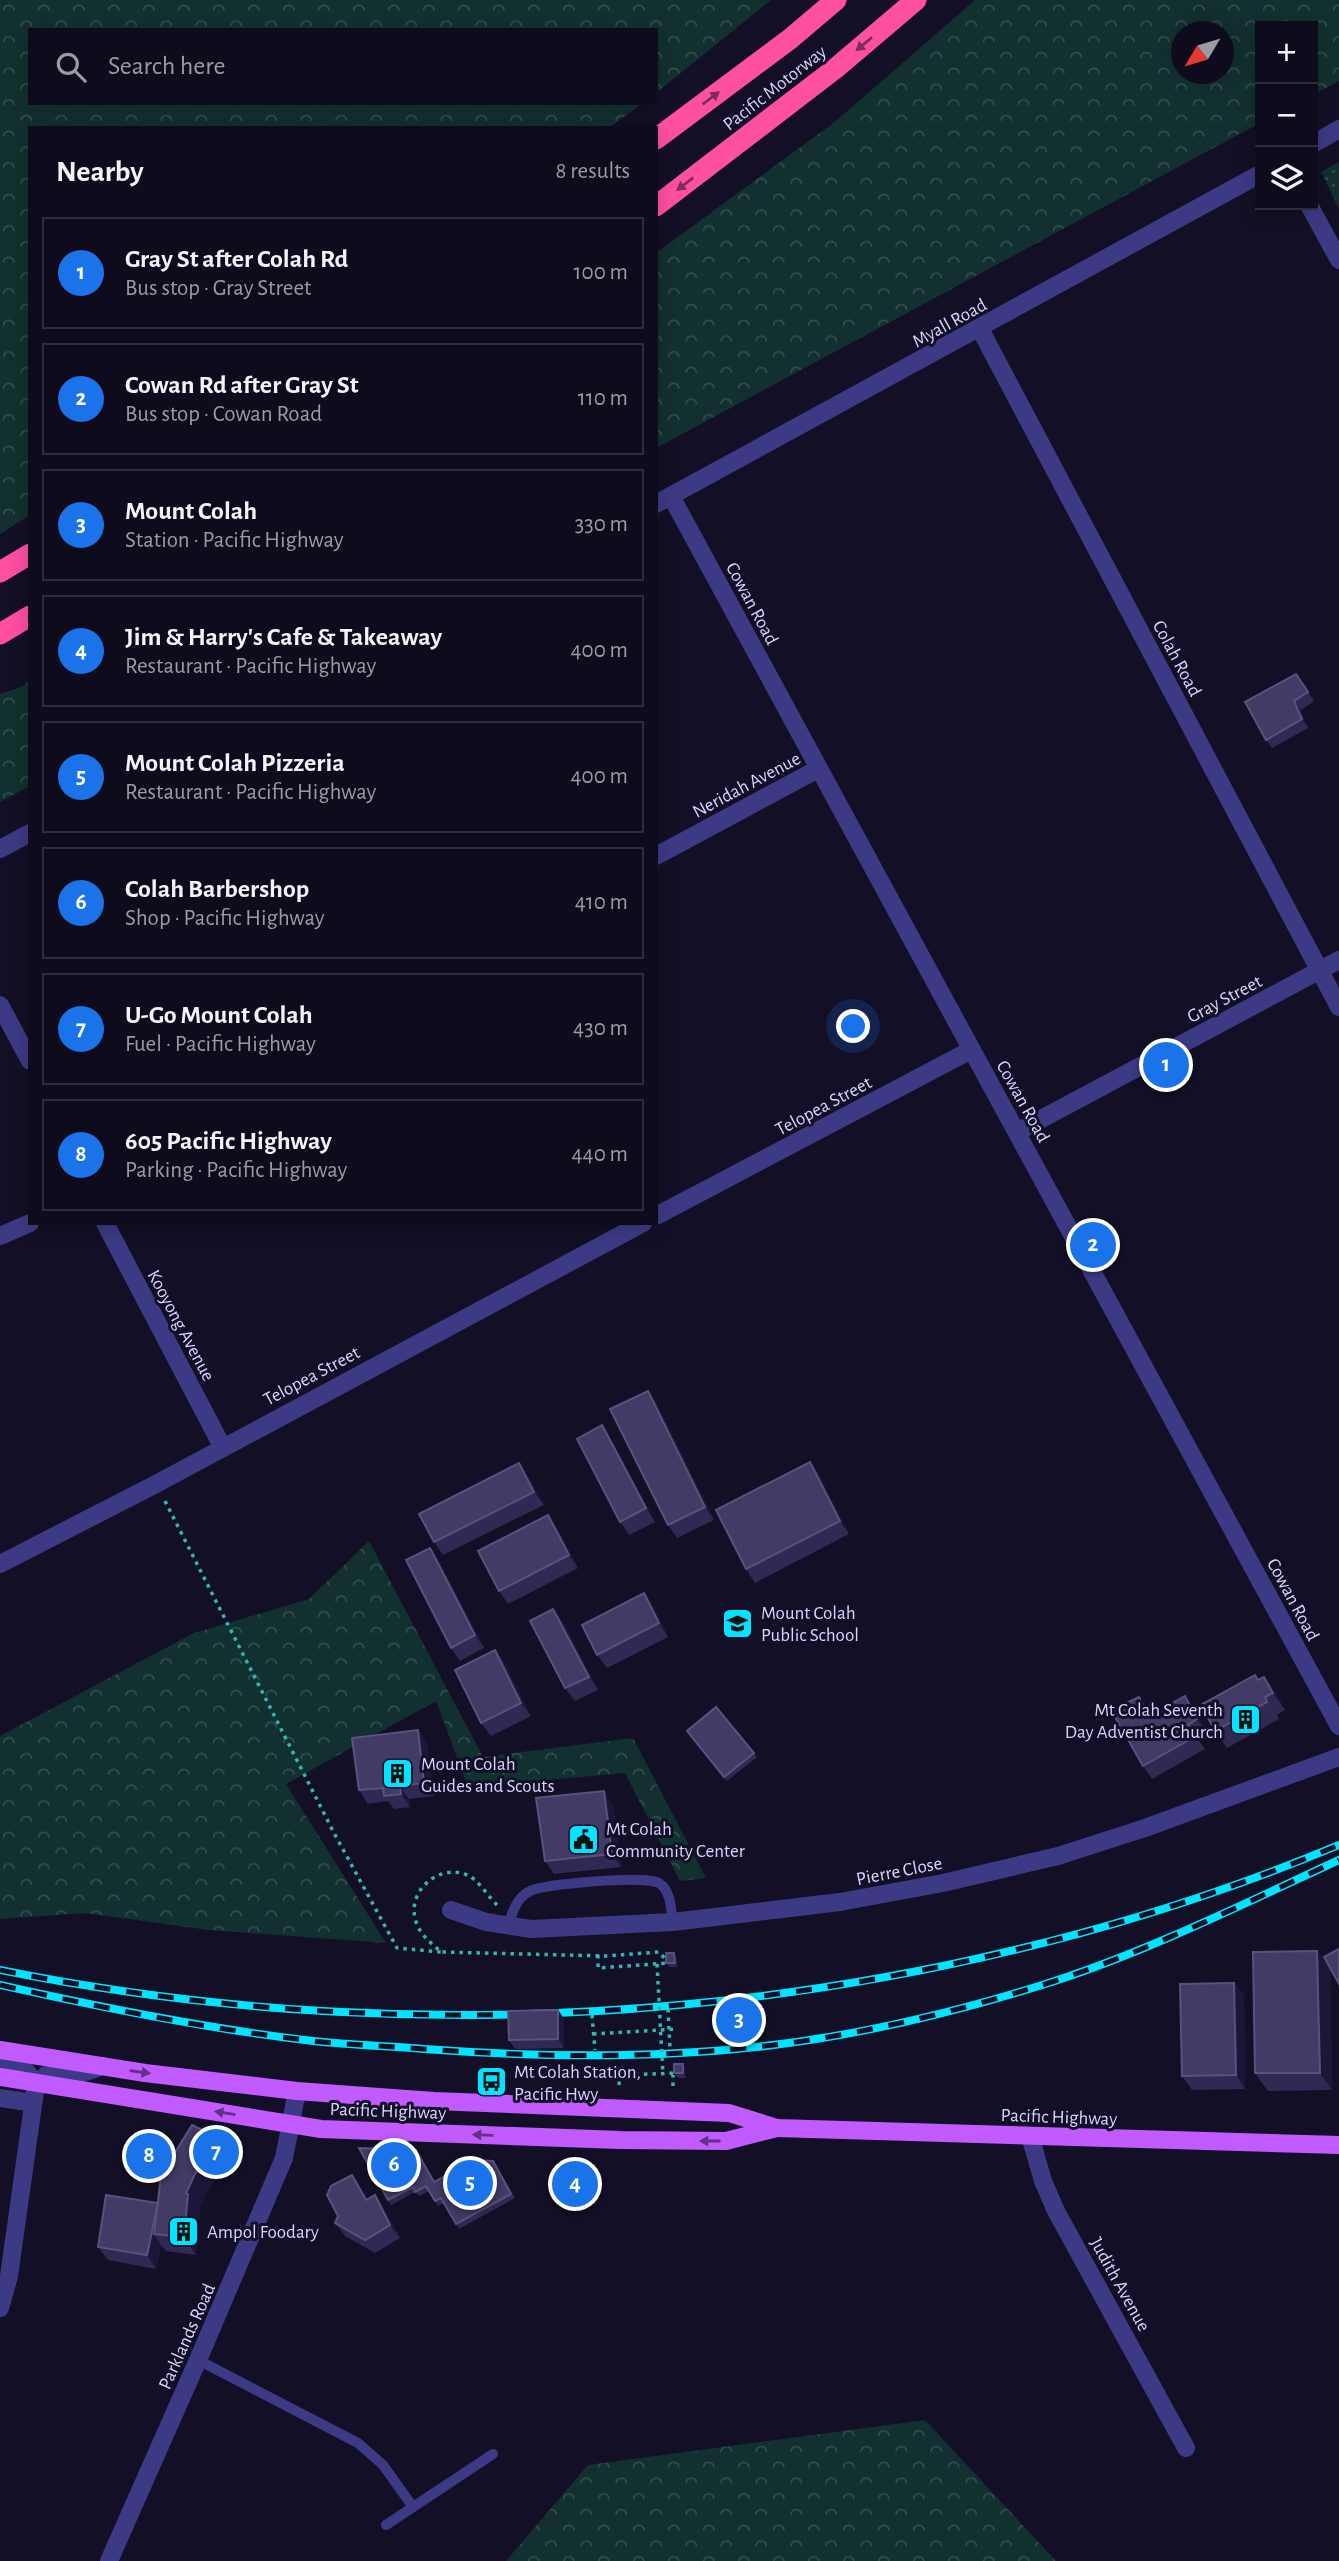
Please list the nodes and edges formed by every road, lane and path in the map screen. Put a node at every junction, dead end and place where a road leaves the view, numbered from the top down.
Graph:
1 (836, 0) edge
2 (916, 0) edge
3 (1339, 129) edge
4 (658, 138) edge
5 (1318, 141) edge
6 (1255, 177) edge
7 (658, 204) edge
8 (1312, 210) edge
9 (1339, 260) edge
10 (979, 329) junction
11 (664, 500) edge
12 (28, 555) edge
13 (0, 572) edge
14 (28, 617) edge
15 (0, 634) edge
16 (818, 769) junction
17 (28, 834) edge
18 (0, 849) edge
19 (658, 855) edge
20 (1339, 960) edge
21 (1319, 971) junction
22 (0, 1005) edge
23 (1339, 1007) edge
24 (971, 1050) junction
25 (28, 1057) edge
26 (1017, 1132) junction
27 (658, 1215) edge
28 (28, 1224) edge
29 (106, 1225) edge
30 (639, 1225) edge
31 (0, 1236) edge
32 (222, 1446) junction
33 (156, 1484) junction
34 (0, 1564) edge
35 (1339, 1726) edge
36 (1339, 1757) edge
37 (451, 1910) dead end
38 (673, 1922) junction
39 (507, 1927) junction
40 (441, 1952) dead end
41 (598, 1955) dead end
42 (674, 1962) edge
43 (657, 1964) junction
44 (668, 2009) dead end
45 (592, 2015) dead end
46 (661, 2030) junction
47 (669, 2031) junction
48 (593, 2034) junction
49 (670, 2048) dead end
50 (0, 2050) edge
51 (594, 2050) dead end
52 (0, 2061) edge
53 (103, 2066) junction
54 (663, 2075) junction
55 (0, 2077) edge
56 (36, 2084) junction
57 (619, 2085) dead end
58 (673, 2086) dead end
59 (297, 2091) junction
60 (0, 2098) edge
61 (33, 2103) junction
62 (292, 2125) junction
63 (777, 2128) junction
64 (1030, 2136) junction
65 (1339, 2144) edge
66 (0, 2308) edge
67 (198, 2360) junction
68 (1186, 2448) dead end
69 (493, 2454) dead end
70 (413, 2507) junction
71 (386, 2525) dead end
72 (108, 2561) edge

4 -> 1 highway, Pacific Motorway
2 -> 7 highway, Pacific Motorway
3 - 5 street
6 - 10 street, Myall Road
8 - 9 street
10 - 11 street, Myall Road
10 - 21 street, Colah Road
11 - 16 street, Cowan Road
12 - 13 highway
14 - 15 highway
16 - 19 street, Neridah Avenue
16 - 24 street, Cowan Road
17 - 18 street
20 - 21 street, Gray Street
21 - 23 street, Colah Road
21 - 26 street, Gray Street
22 - 25 street
24 - 26 street, Cowan Road
24 - 27 street, Telopea Street
26 - 35 street, Cowan Road
28 - 31 street
29 - 32 street, Kooyong Avenue
30 - 32 street, Telopea Street
32 - 33 street, Telopea Street
33 - 34 street, Telopea Street
33 - 40 path
36 - 38 street, Pierre Close
37 - 39 street, Pierre Close
38 - 39 street, Pierre Close
38 - 39 lane
41 - 43 path
42 - 43 path
43 - 46 path, bridge
44 - 47 path
45 - 48 path
46 - 47 path, bridge
46 - 48 path
46 - 54 path, bridge
47 - 49 path
48 - 51 path
50 - 53 main road, Pacific Highway
52 - 56 street
53 - 56 street
53 -> 59 main road, Pacific Highway
54 - 57 path
54 - 58 path
55 - 56 main road, Pacific Highway
56 - 61 street
62 -> 56 main road, Pacific Highway
59 - 62 street, Parklands Road
59 - 63 main road, Pacific Highway
60 - 61 street
61 - 66 street
63 -> 62 main road, Pacific Highway
62 - 67 street, Parklands Road
63 - 64 main road, Pacific Highway
64 - 65 main road, Pacific Highway
64 - 68 street, Judith Avenue
67 - 70 lane
67 - 72 street, Parklands Road
69 - 70 lane
70 - 71 lane

